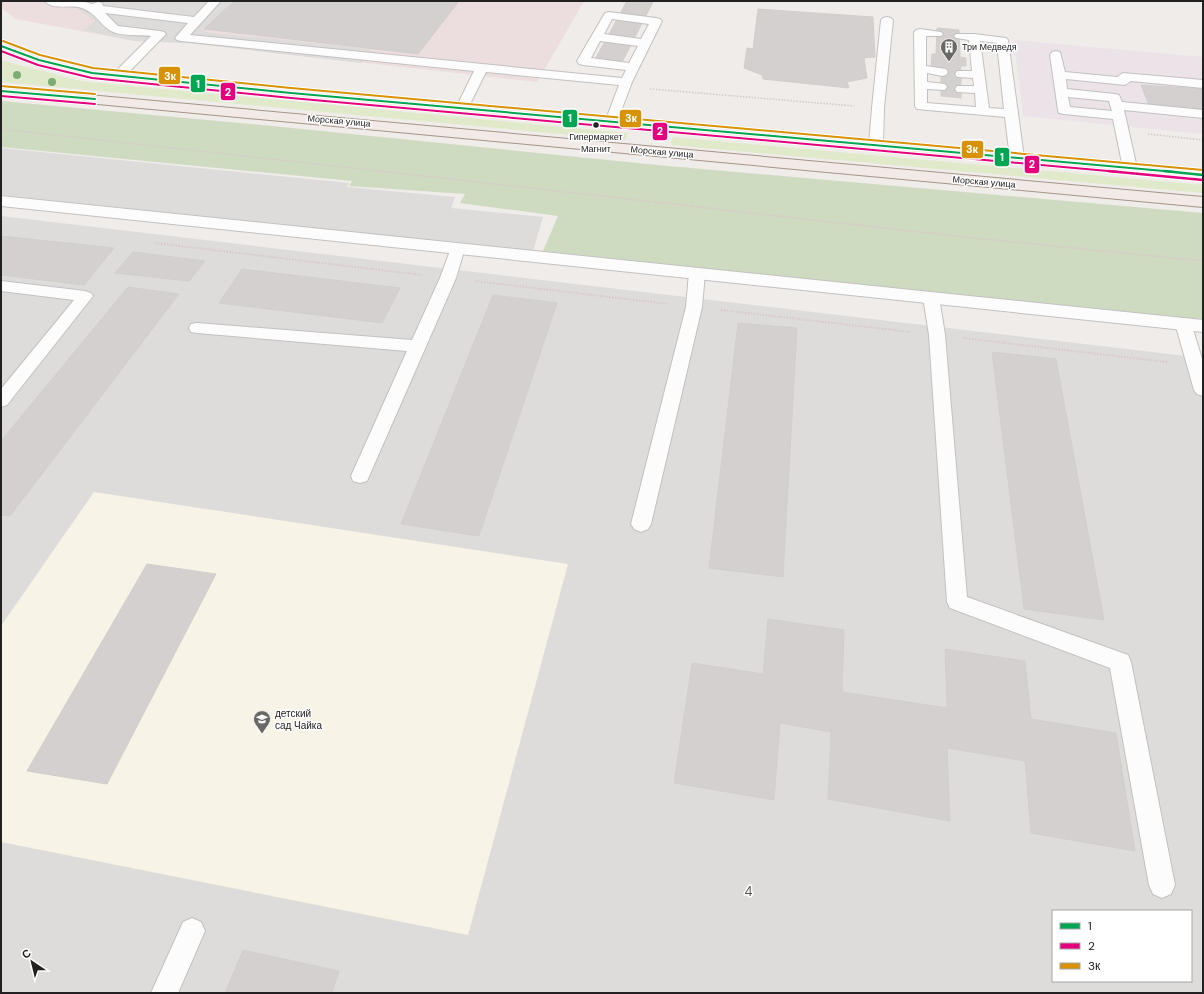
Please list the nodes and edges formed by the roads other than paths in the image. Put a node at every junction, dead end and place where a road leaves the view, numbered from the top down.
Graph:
1 (51, 1) edge
2 (104, 1) edge
3 (127, 1) edge
4 (215, 1) edge
5 (94, 8) junction
6 (206, 11) junction
7 (887, 20) dead end
8 (197, 21) junction
9 (597, 37) junction
10 (929, 41) dead end
11 (960, 42) dead end
12 (646, 43) junction
13 (975, 43) junction
14 (1, 46) edge
15 (590, 49) junction
16 (604, 51) dead end
17 (626, 54) dead end
18 (640, 55) junction
19 (1056, 55) dead end
20 (634, 67) junction
21 (481, 69) junction
22 (1058, 75) junction
23 (118, 76) junction
24 (921, 77) junction
25 (941, 79) dead end
26 (961, 81) dead end
27 (626, 82) junction
28 (980, 83) junction
29 (1203, 84) edge
30 (1, 91) edge
31 (1061, 92) junction
32 (462, 108) junction
33 (1118, 111) junction
34 (983, 112) junction
35 (1012, 114) junction
36 (1203, 114) edge
37 (611, 122) junction
38 (646, 125) junction
39 (876, 145) junction
40 (638, 150) junction
41 (1017, 158) junction
42 (1130, 168) junction
43 (1203, 175) edge
44 (1, 201) edge
45 (1203, 202) edge
46 (458, 248) junction
47 (697, 273) junction
48 (1, 286) edge
49 (931, 298) junction
50 (1182, 323) junction
51 (1203, 326) edge
52 (197, 328) dead end
53 (418, 346) junction
54 (1203, 390) edge
55 (1, 401) edge
56 (360, 476) dead end
57 (641, 524) dead end
58 (1162, 885) dead end
59 (192, 931) dead end
60 (164, 993) edge

1 - 5 lane
2 - 5 lane
3 - 6 lane
4 - 6 lane
5 - 8 lane
5 - 23 lane
6 - 8 lane
7 - 39 lane
8 - 21 lane
9 - 12 lane
9 - 12 lane
9 - 15 lane
10 - 24 lane
11 - 13 lane
12 - 18 lane
13 - 28 lane
13 - 35 lane
14 - 23 main road
15 - 16 lane
15 - 20 lane
17 - 18 lane
18 - 20 lane
19 - 22 lane
20 - 27 lane
21 - 27 lane
21 - 32 lane
22 - 29 lane
22 - 31 lane
23 - 32 main road
24 - 25 lane
24 - 34 lane
26 - 28 lane
27 - 37 lane
28 - 34 lane
30 - 40 main road, Морская улица
31 - 33 lane
31 - 33 lane
32 - 37 main road
33 - 36 lane
33 - 42 lane
34 - 35 lane
35 - 41 lane
37 - 38 main road
38 - 39 main road
38 - 40 main road
39 - 41 main road
40 - 45 main road, Морская улица
41 - 42 main road
42 - 43 main road
44 - 46 street
46 - 47 street
46 - 53 lane
47 - 49 street
47 - 57 lane
48 - 55 lane
49 - 50 street
49 - 58 lane
50 - 51 street
50 - 54 lane
52 - 53 lane
53 - 56 lane
59 - 60 lane

